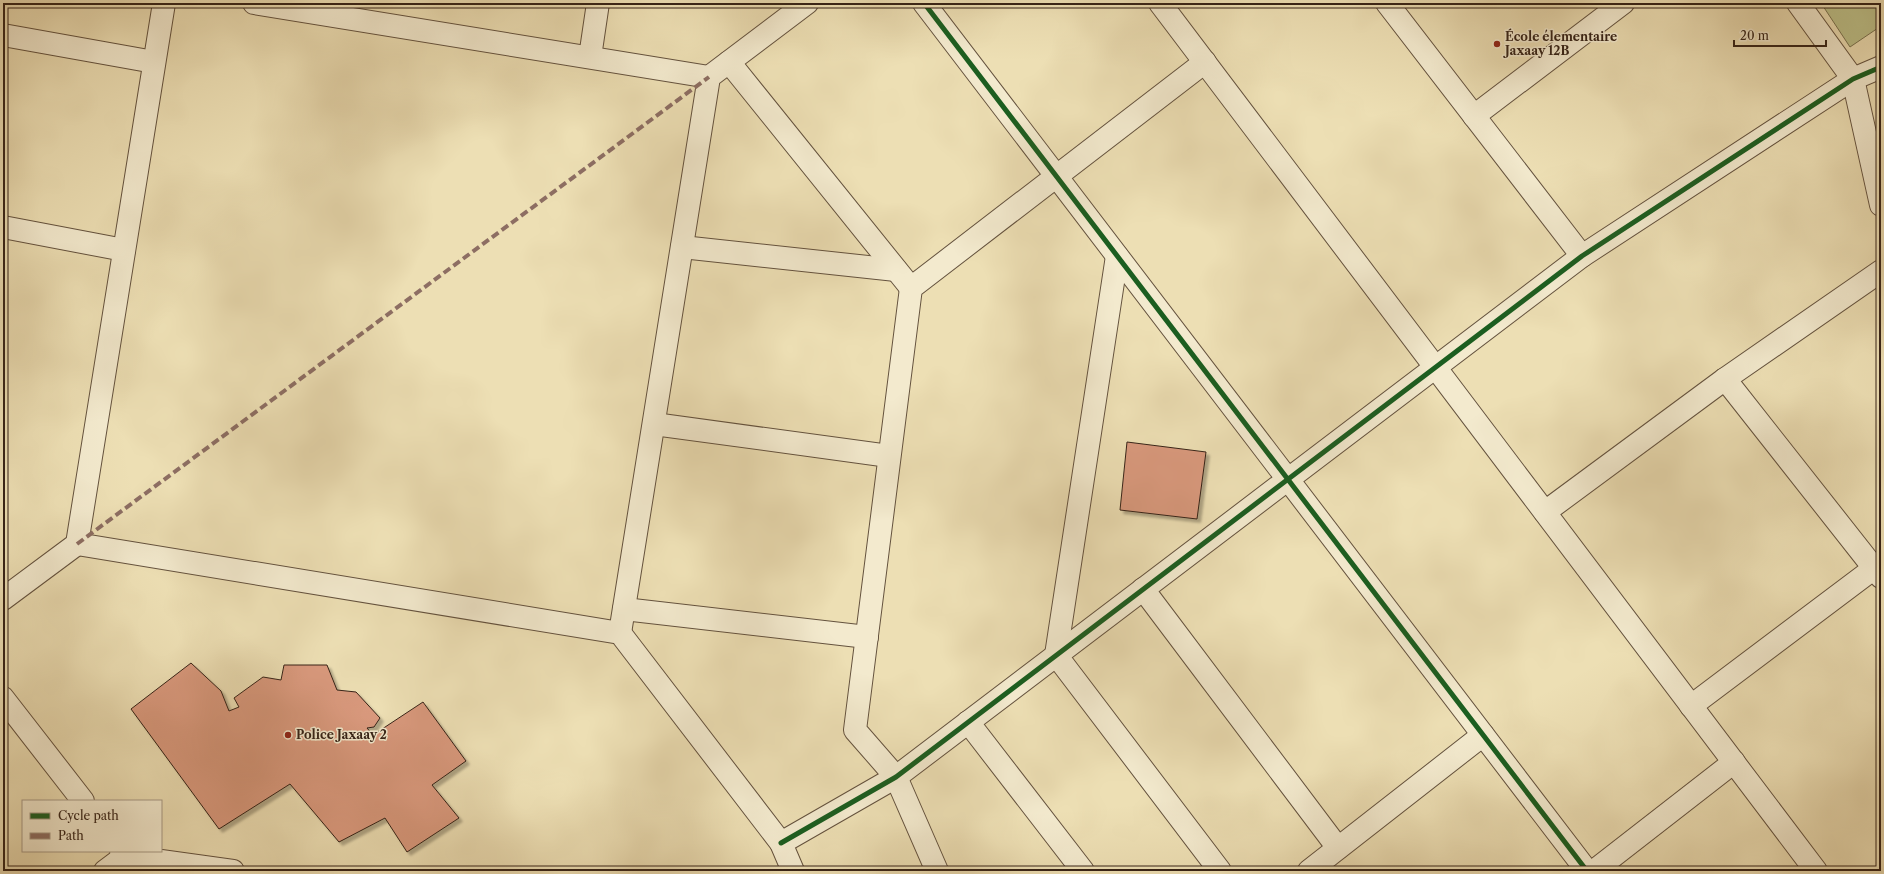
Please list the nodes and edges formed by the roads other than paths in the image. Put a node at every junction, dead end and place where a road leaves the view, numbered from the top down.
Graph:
1 (164, 3) edge
2 (254, 3) edge
3 (598, 3) edge
4 (807, 3) edge
5 (924, 3) edge
6 (1160, 3) edge
7 (1387, 3) edge
8 (1623, 3) edge
9 (1798, 3) edge
10 (3, 35) edge
11 (590, 58) junction
12 (154, 62) junction
13 (729, 62) junction
14 (1205, 62) junction
15 (1881, 67) edge
16 (709, 77) junction
17 (1853, 79) junction
18 (1474, 116) junction
19 (1056, 176) junction
20 (1881, 205) edge
21 (3, 227) edge
22 (682, 247) junction
23 (124, 250) junction
24 (1117, 256) junction
25 (1582, 256) junction
26 (896, 270) junction
27 (1881, 271) edge
28 (910, 288) junction
29 (1436, 367) junction
30 (1725, 379) junction
31 (654, 424) junction
32 (889, 456) junction
33 (1288, 479) junction
34 (1545, 512) junction
35 (77, 544) junction
36 (1879, 569) edge
37 (1143, 589) junction
38 (3, 599) edge
39 (624, 609) junction
40 (620, 632) junction
41 (867, 636) junction
42 (1056, 655) junction
43 (3, 698) edge
44 (1691, 706) junction
45 (968, 722) junction
46 (1483, 735) junction
47 (1734, 762) junction
48 (896, 777) junction
49 (82, 800) edge
50 (781, 843) junction
51 (1338, 848) junction
52 (123, 854) edge
53 (106, 871) edge
54 (233, 871) edge
55 (793, 871) edge
56 (937, 871) edge
57 (1083, 871) edge
58 (1220, 871) edge
59 (1309, 871) edge
60 (1587, 871) edge
61 (1594, 871) edge
62 (1816, 871) edge

1 - 12 street
2 - 11 street
3 - 11 street
4 - 13 street
5 - 19 street
6 - 14 street
7 - 18 street
8 - 18 street
9 - 17 street
10 - 12 street
11 - 16 street
12 - 23 street
13 - 16 street
13 - 26 street
14 - 19 street
14 - 29 street
15 - 17 street
16 - 22 street
17 - 20 street
17 - 25 street
18 - 25 street
19 - 24 street
19 - 28 street
21 - 23 street
22 - 26 street
22 - 31 street
23 - 35 street
24 - 33 street
24 - 42 street
25 - 29 street
26 - 28 street
27 - 30 street
28 - 32 street
29 - 33 street
29 - 34 street
30 - 34 street
30 - 36 street
31 - 32 street
31 - 39 street
32 - 41 street
33 - 37 street
33 - 46 street
34 - 44 street
35 - 38 street
35 - 40 street
36 - 44 street
37 - 42 street
37 - 51 street
39 - 40 street
39 - 41 street
40 - 50 street
41 - 48 street
42 - 45 street
42 - 58 street
43 - 49 street
44 - 47 street
45 - 48 street
45 - 57 street
46 - 51 street
46 - 60 street
47 - 61 street
47 - 62 street
48 - 50 street
48 - 56 street
50 - 55 street
51 - 59 street
52 - 53 street
52 - 54 street

